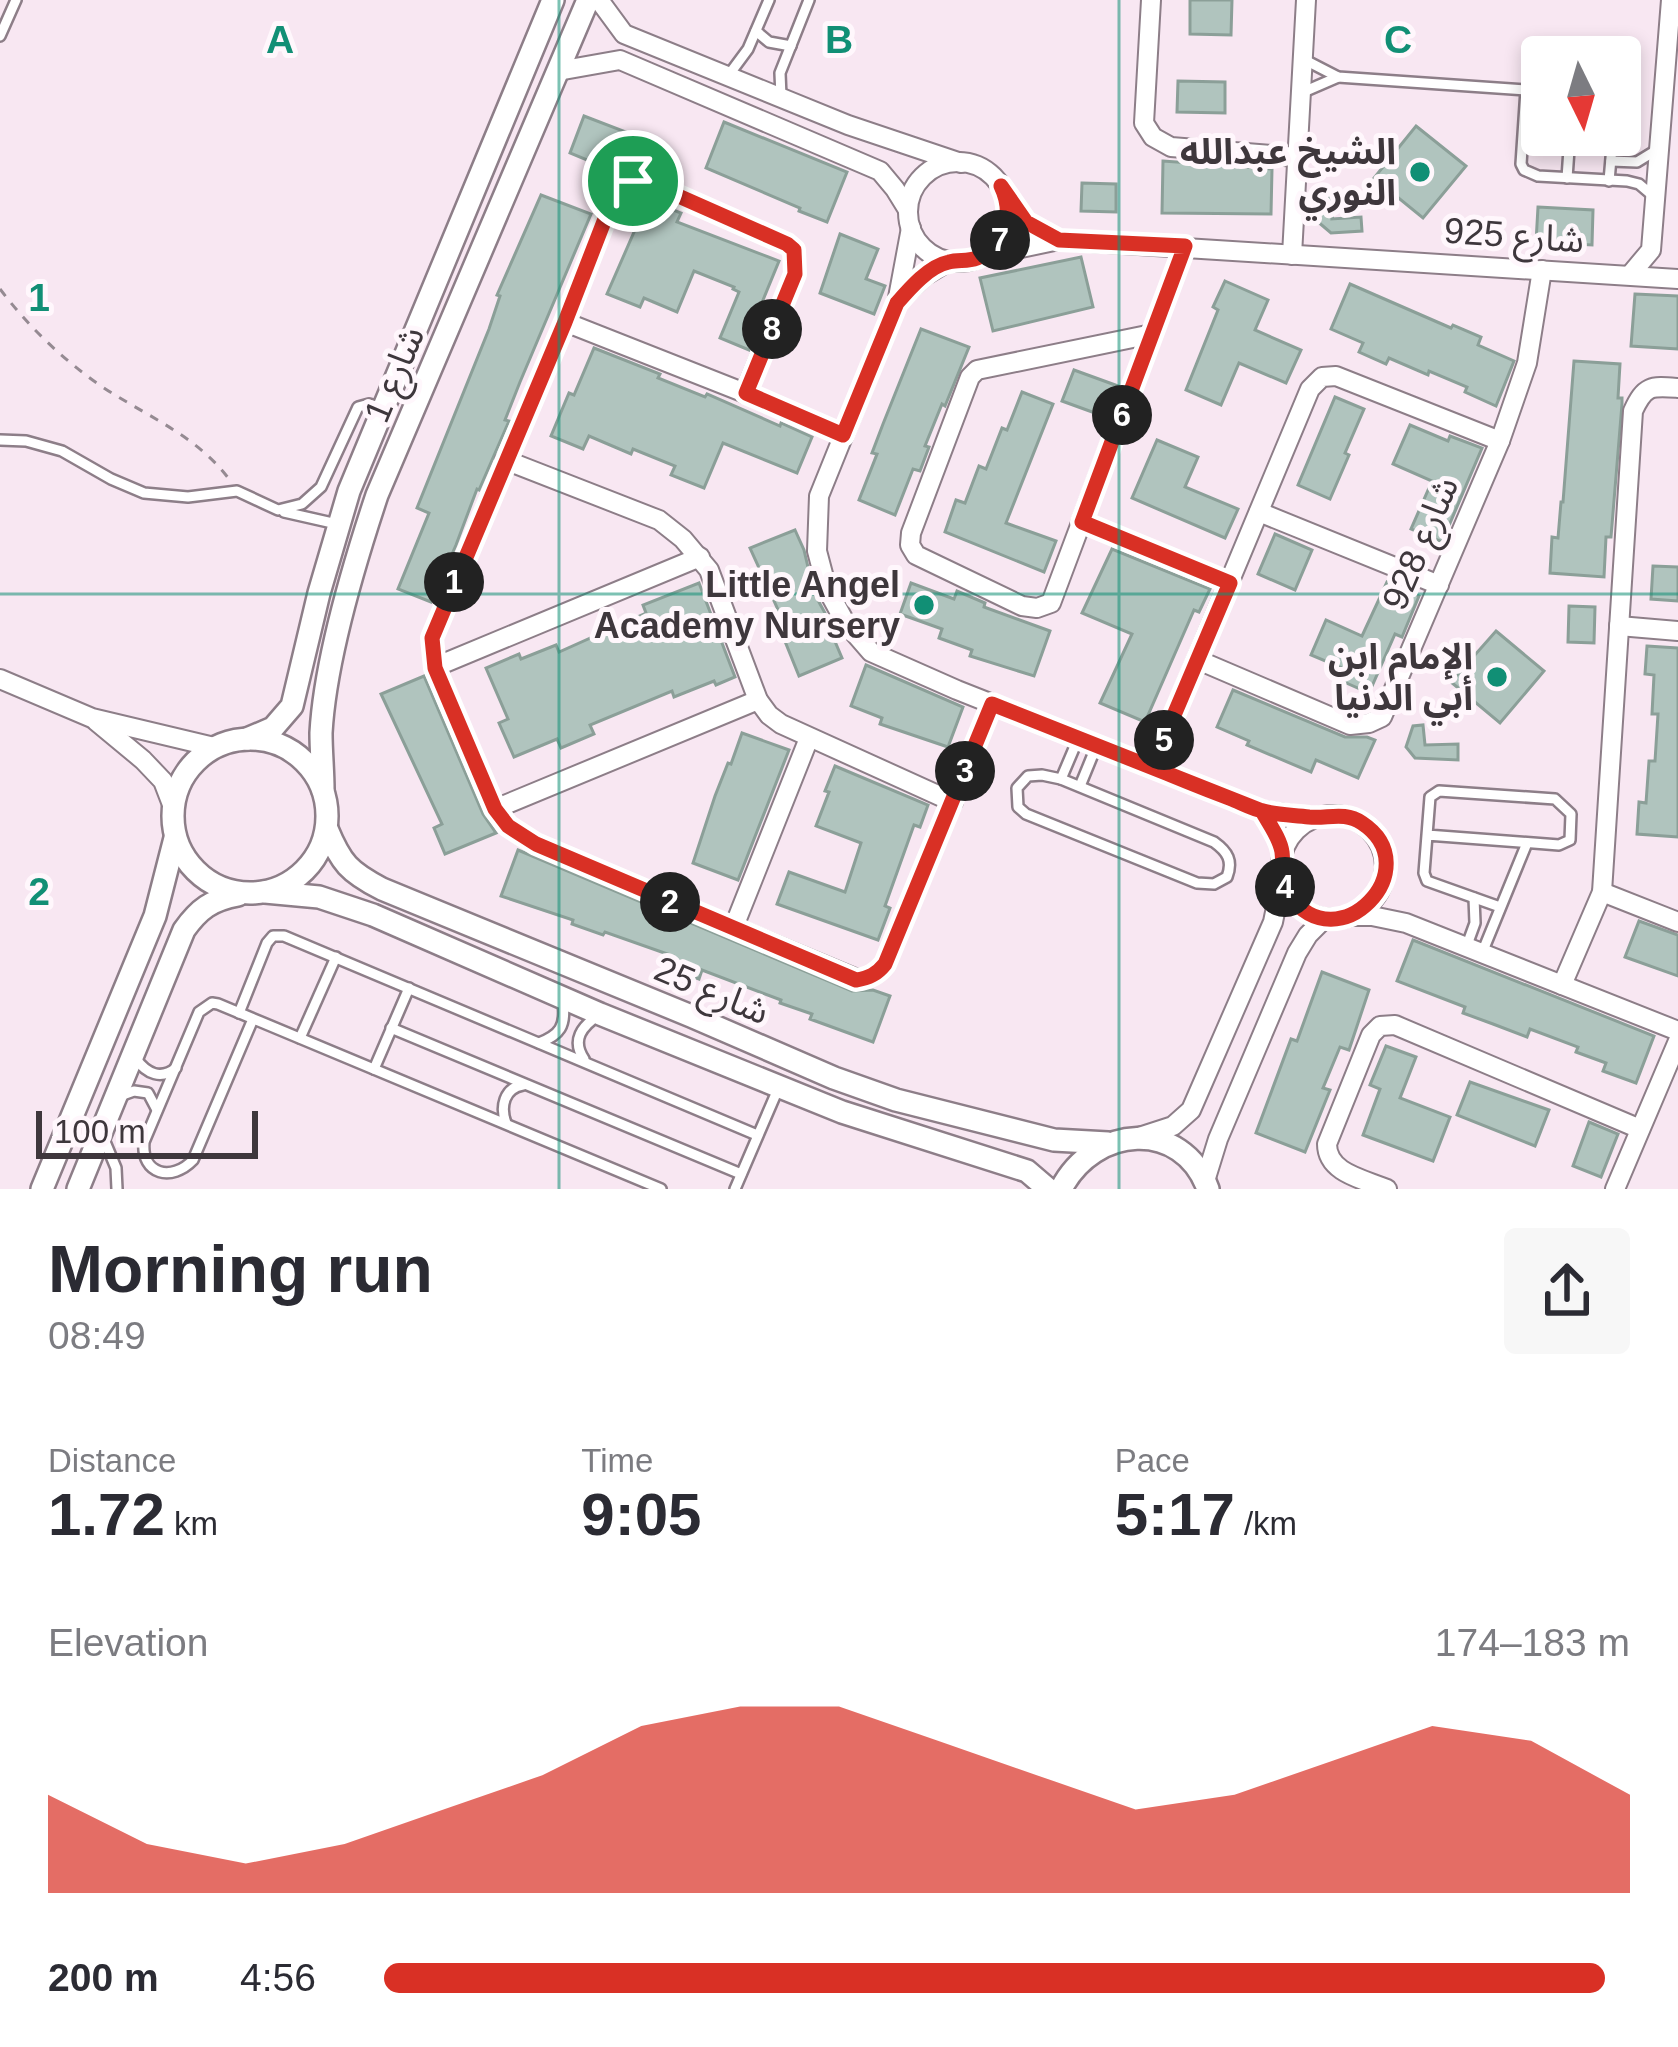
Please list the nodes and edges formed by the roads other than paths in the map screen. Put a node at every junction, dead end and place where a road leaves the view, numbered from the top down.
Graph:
1 (16, 0) edge
2 (553, 0) edge
3 (588, 0) edge
4 (598, 0) edge
5 (769, 0) edge
6 (809, 0) edge
7 (1151, 0) edge
8 (1306, 0) edge
9 (1671, 0) edge
10 (756, 32) junction
11 (0, 36) edge
12 (790, 46) junction
13 (1303, 59) junction
14 (558, 71) junction
15 (728, 76) junction
16 (1338, 77) junction
17 (1521, 90) edge
18 (1301, 93) junction
19 (781, 98) junction
20 (1659, 147) junction
21 (1522, 156) edge
22 (1569, 156) edge
23 (1611, 156) edge
24 (1297, 157) junction
25 (1611, 161) junction
26 (961, 163) junction
27 (1567, 178) junction
28 (1609, 181) junction
29 (1001, 186) junction
30 (1655, 200) junction
31 (909, 219) junction
32 (1059, 240) junction
33 (1185, 246) junction
34 (1651, 250) junction
35 (1292, 255) junction
36 (982, 256) junction
37 (950, 261) junction
38 (1542, 270) junction
39 (1630, 275) junction
40 (1676, 275) edge
41 (897, 303) junction
42 (565, 322) junction
43 (1152, 334) junction
44 (1678, 388) edge
45 (746, 393) junction
46 (387, 397) junction
47 (417, 404) junction
48 (843, 435) junction
49 (0, 440) edge
50 (1500, 441) junction
51 (505, 460) junction
52 (278, 510) junction
53 (1259, 512) junction
54 (1082, 522) junction
55 (338, 524) junction
56 (700, 556) junction
57 (1230, 583) junction
58 (1439, 585) junction
59 (1619, 626) junction
60 (1678, 631) edge
61 (1198, 660) junction
62 (435, 668) junction
63 (0, 680) edge
64 (758, 700) junction
65 (992, 704) junction
66 (92, 718) junction
67 (809, 738) junction
68 (247, 739) junction
69 (1087, 742) junction
70 (214, 747) junction
71 (1152, 767) junction
72 (1061, 779) junction
73 (1080, 786) junction
74 (323, 790) junction
75 (953, 802) junction
76 (173, 807) junction
77 (495, 809) junction
78 (1262, 811) junction
79 (1315, 818) junction
80 (327, 829) junction
81 (1427, 835) junction
82 (176, 838) junction
83 (1527, 843) junction
84 (1282, 853) junction
85 (1282, 878) junction
86 (1384, 878) junction
87 (1602, 892) junction
88 (257, 893) junction
89 (1474, 898) junction
90 (1500, 908) junction
91 (1350, 916) junction
92 (1325, 918) junction
93 (1678, 922) edge
94 (1406, 923) junction
95 (733, 928) junction
96 (1474, 950) junction
97 (336, 957) junction
98 (1562, 985) junction
99 (409, 988) junction
100 (562, 998) junction
101 (239, 1012) junction
102 (600, 1014) junction
103 (254, 1019) junction
104 (391, 1028) junction
105 (1678, 1031) edge
106 (300, 1038) junction
107 (1678, 1041) edge
108 (538, 1042) junction
109 (134, 1054) junction
110 (588, 1063) junction
111 (176, 1068) junction
112 (374, 1069) junction
113 (528, 1085) junction
114 (780, 1086) junction
115 (115, 1098) junction
116 (157, 1114) junction
117 (506, 1124) junction
118 (1640, 1129) junction
119 (101, 1133) junction
120 (757, 1135) junction
121 (1135, 1138) junction
122 (1108, 1143) junction
123 (741, 1174) junction
124 (1207, 1185) edge
125 (42, 1189) edge
126 (78, 1189) edge
127 (117, 1189) edge
128 (661, 1189) edge
129 (735, 1189) edge
130 (1048, 1189) edge
131 (1061, 1189) edge
132 (1387, 1189) edge
133 (1615, 1189) edge

1 - 11 lane
2 - 46 street, شارع 1
3 - 14 street, شارع 1
4 - 15 street
5 - 10 lane
6 - 12 lane
7 - 24 street
8 - 13 street
9 - 20 street
10 - 12 lane
10 - 15 lane
12 - 19 lane
13 - 16 lane
13 - 18 street
14 - 31 street
14 - 47 street, شارع 1
15 - 19 street
16 - 17 lane
16 - 18 lane
18 - 24 street
19 - 26 street
20 - 25 lane
20 - 30 street
21 - 27 lane
22 - 27 lane
23 - 25 lane
24 - 35 street
25 - 28 lane
26 - 29 street
26 - 31 street
27 - 28 lane
28 - 30 lane
29 - 32 street
29 - 36 street
30 - 34 street
31 - 37 street
31 - 41 street
32 - 33 street, شارع 925
32 - 36 street, شارع 925
33 - 35 street, شارع 925
33 - 43 street
34 - 39 street
34 - 40 street
35 - 38 street, شارع 925
36 - 37 street
37 - 41 street
38 - 39 street, شارع 925
38 - 50 street, شارع 928
39 - 40 street, شارع 925
41 - 48 street
42 - 45 street
42 - 45 street
42 - 51 street
43 - 54 street
43 - 54 street
44 - 59 street
45 - 48 street
46 - 47 street
46 - 52 lane
46 - 55 street, شارع 1
47 - 74 street, شارع 1
48 - 65 street
49 - 52 lane
50 - 53 street
50 - 58 street, شارع 928
51 - 56 street
51 - 62 street
52 - 55 lane
53 - 57 street
53 - 58 street
54 - 57 street
55 - 68 street, شارع 1
56 - 62 street
56 - 64 street
57 - 61 street
58 - 61 street, شارع 928
59 - 60 street
59 - 87 street
61 - 71 street
62 - 77 street
63 - 66 street
64 - 67 street
64 - 77 street
65 - 69 street
65 - 75 street
66 - 70 street
66 - 76 street
67 - 75 street
67 - 95 street
68 - 70 street
68 - 74 street
69 - 71 street
69 - 72 lane
69 - 73 lane
70 - 76 street
71 - 78 street
72 - 73 lane
72 - 73 lane
74 - 80 street
75 - 95 street
76 - 82 street
77 - 95 street
78 - 79 street
78 - 84 street
79 - 84 street
79 - 86 street
80 - 88 street
80 - 122 street, شارع 25
81 - 83 lane
81 - 83 lane
81 - 89 lane
82 - 88 street
82 - 125 street
83 - 90 lane
84 - 85 street
85 - 92 street
85 - 121 street
86 - 91 street
86 - 94 street
87 - 93 street
87 - 98 street
88 - 100 street, شارع 25
88 - 109 street
89 - 90 lane
89 - 96 lane
90 - 96 lane
91 - 92 street
91 - 94 street
92 - 124 street
94 - 96 street
96 - 98 street
97 - 99 lane
97 - 101 lane
97 - 106 lane
98 - 105 street
99 - 104 lane
99 - 108 lane
100 - 102 street, شارع 25
100 - 108 lane
101 - 103 lane
101 - 111 lane
102 - 110 lane
102 - 114 street, شارع 25
103 - 106 lane
103 - 116 lane
104 - 112 lane
104 - 113 lane
106 - 112 lane
107 - 118 street
108 - 110 lane
109 - 111 lane
109 - 115 street
110 - 120 lane
111 - 116 lane
112 - 117 lane
113 - 117 lane
113 - 123 lane
114 - 120 lane
114 - 130 street, شارع 25
115 - 116 lane
115 - 119 street
117 - 128 lane
118 - 132 street
118 - 133 street
119 - 126 street
119 - 127 lane
120 - 123 lane
121 - 122 street, شارع 25
121 - 124 street
122 - 131 street
123 - 129 lane

